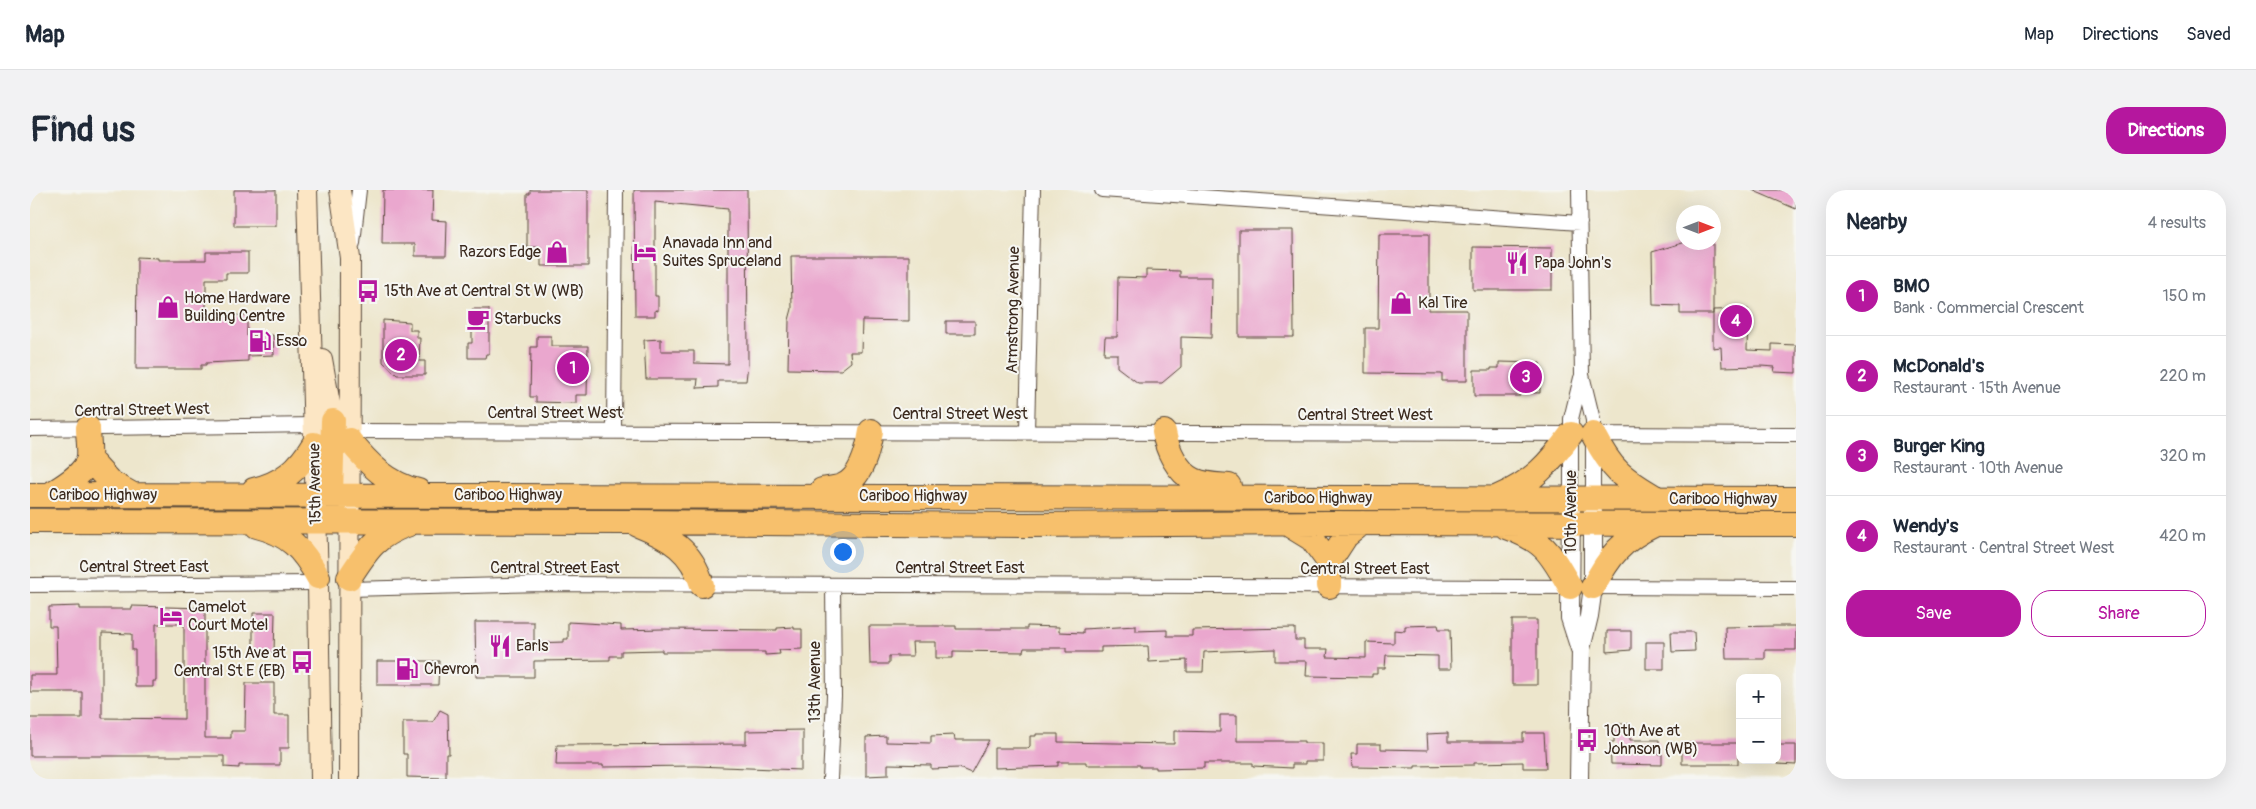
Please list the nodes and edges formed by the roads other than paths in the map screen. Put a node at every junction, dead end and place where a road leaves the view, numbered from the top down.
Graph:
1 (307, 190) edge
2 (340, 190) edge
3 (359, 190) edge
4 (616, 190) edge
5 (1033, 190) edge
6 (1102, 190) edge
7 (1579, 190) edge
8 (1580, 223) junction
9 (350, 258) junction
10 (1582, 374) junction
11 (30, 428) edge
12 (88, 428) junction
13 (614, 431) junction
14 (871, 431) junction
15 (1027, 431) junction
16 (332, 432) junction
17 (1164, 432) junction
18 (1582, 434) junction
19 (1796, 435) edge
20 (89, 459) junction
21 (39, 495) edge
22 (134, 495) junction
23 (232, 495) junction
24 (332, 495) junction
25 (437, 496) junction
26 (793, 496) junction
27 (1292, 498) junction
28 (1494, 499) junction
29 (1582, 499) junction
30 (1658, 499) junction
31 (1796, 499) edge
32 (30, 521) edge
33 (233, 521) junction
34 (316, 521) junction
35 (348, 521) junction
36 (420, 521) junction
37 (630, 522) junction
38 (1286, 523) junction
39 (1362, 523) junction
40 (1497, 523) junction
41 (1582, 524) junction
42 (1656, 524) junction
43 (1796, 524) edge
44 (1329, 562) junction
45 (318, 580) junction
46 (349, 583) junction
47 (30, 585) edge
48 (702, 585) junction
49 (833, 585) junction
50 (1329, 586) junction
51 (1582, 587) junction
52 (1796, 588) edge
53 (321, 779) edge
54 (349, 779) edge
55 (830, 779) edge
56 (1579, 779) edge

1 - 16 main road
2 - 9 main road
3 - 9 street
4 - 13 street
5 - 15 street, Armstrong Avenue
6 - 8 street
7 - 8 street, 10th Avenue
8 - 10 street, 10th Avenue
9 - 16 main road
10 - 18 street, 10th Avenue
10 - 18 street, 10th Avenue
11 - 12 street, Central Street West
12 - 16 street, Central Street West
12 - 20 highway
13 - 14 street, Central Street West
13 - 16 street, Central Street West
14 - 15 street, Central Street West
14 - 26 highway
15 - 17 street, Central Street West
16 - 23 highway
16 - 24 highway
16 - 25 highway
17 - 18 street, Central Street West
17 - 27 highway
18 - 19 street, Central Street West
18 - 28 highway
18 - 29 street, 10th Avenue
18 - 29 street, 10th Avenue
18 - 30 highway
20 - 21 highway
20 - 22 highway
21 - 22 highway, Cariboo Highway
22 - 23 highway, Cariboo Highway
23 - 24 highway, Cariboo Highway
24 - 25 highway, Cariboo Highway
24 - 34 main road, 15th Avenue
24 - 35 highway
25 - 26 highway, Cariboo Highway
26 - 27 highway, Cariboo Highway
27 - 28 highway, Cariboo Highway
28 - 29 highway, Cariboo Highway
29 - 30 highway, Cariboo Highway
29 - 41 street, 10th Avenue
30 - 31 highway, Cariboo Highway
32 - 33 highway, Cariboo Highway
33 - 34 highway, Cariboo Highway
33 - 45 highway
34 - 35 highway, Cariboo Highway
34 - 45 main road, 15th Avenue
35 - 36 highway, Cariboo Highway
35 - 46 main road, 15th Avenue
36 - 37 highway, Cariboo Highway
36 - 46 highway
37 - 38 highway, Cariboo Highway
37 - 48 highway
38 - 39 highway, Cariboo Highway
38 - 44 highway
39 - 40 highway, Cariboo Highway
39 - 44 highway
40 - 41 highway, Cariboo Highway
40 - 51 highway
41 - 42 highway, Cariboo Highway
41 - 51 street, 10th Avenue
42 - 43 highway, Cariboo Highway
42 - 51 highway
44 - 50 highway
45 - 47 street, Central Street East
45 - 53 main road, 15th Avenue
46 - 48 street, Central Street East
46 - 54 main road, 15th Avenue
48 - 49 street, Central Street East
49 - 50 street, Central Street East
49 - 55 street, 13th Avenue
50 - 51 street, Central Street East
51 - 52 street, Central Street East
51 - 56 street, 10th Avenue

